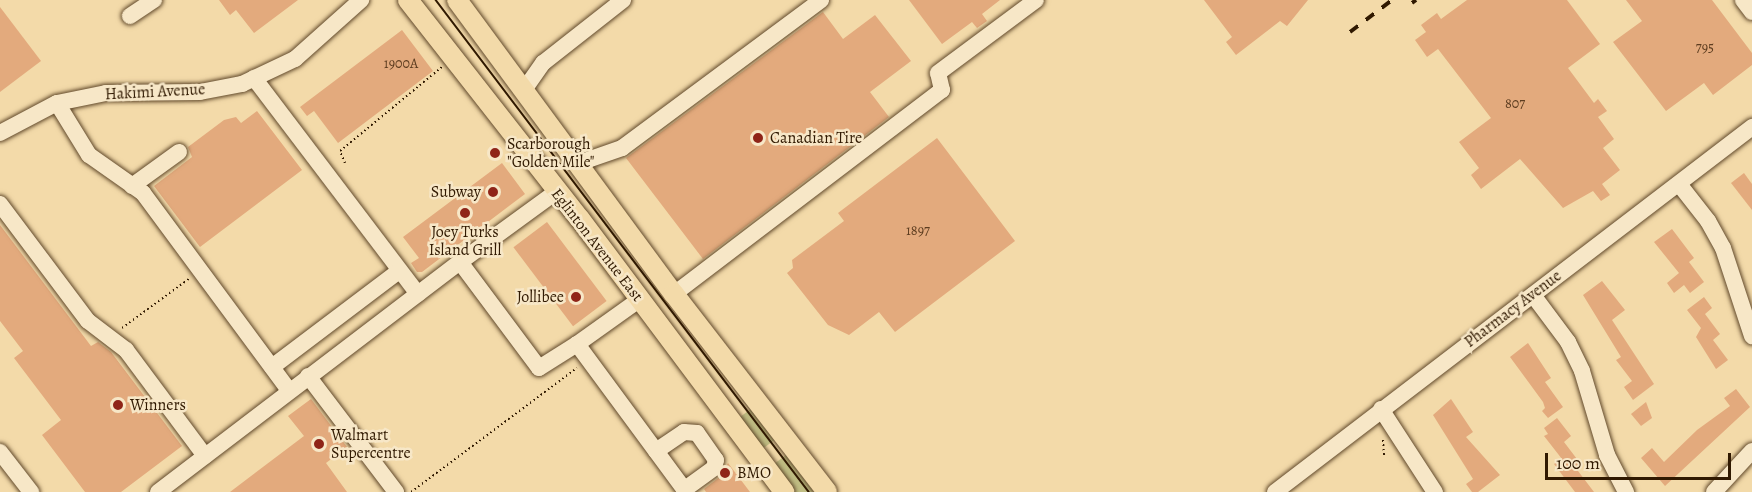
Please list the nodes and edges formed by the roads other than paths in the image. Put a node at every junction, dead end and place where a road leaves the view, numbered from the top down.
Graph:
1 (154, 0) edge
2 (361, 0) edge
3 (408, 0) edge
4 (457, 0) edge
5 (623, 0) edge
6 (821, 0) edge
7 (1036, 0) edge
8 (1743, 0) edge
9 (1752, 12) edge
10 (130, 16) dead end
11 (254, 78) junction
12 (524, 90) junction
13 (57, 103) junction
14 (1752, 127) edge
15 (0, 133) edge
16 (179, 152) dead end
17 (579, 163) junction
18 (1679, 184) junction
19 (132, 186) junction
20 (556, 192) junction
21 (0, 204) edge
22 (460, 262) junction
23 (399, 271) junction
24 (418, 294) junction
25 (674, 294) junction
26 (1533, 295) junction
27 (640, 298) junction
28 (1752, 336) edge
29 (577, 344) junction
30 (272, 367) junction
31 (308, 376) junction
32 (289, 390) junction
33 (1381, 409) junction
34 (1752, 451) edge
35 (0, 452) edge
36 (656, 452) junction
37 (205, 456) junction
38 (685, 491) edge
39 (31, 492) edge
40 (158, 492) edge
41 (396, 492) edge
42 (784, 492) edge
43 (827, 492) edge
44 (1275, 492) edge
45 (1435, 492) edge
46 (1626, 492) edge
47 (1713, 492) edge

1 - 10 street
2 - 11 street, Hakimi Avenue
3 - 20 main road, Eglinton Avenue East
4 - 12 main road, Eglinton Avenue East
5 - 12 street
6 - 17 street
7 - 25 street
8 - 9 street
11 - 13 street, Hakimi Avenue
11 - 23 street
12 - 17 main road, Eglinton Avenue East
13 - 15 street, Hakimi Avenue
13 - 19 street
14 - 18 street, Pharmacy Avenue
16 - 19 street
17 - 25 main road, Eglinton Avenue East
18 - 26 street, Pharmacy Avenue
18 - 28 street
19 - 30 street
20 - 22 street
20 - 27 main road, Eglinton Avenue East
21 - 37 street
22 - 24 street
22 - 29 street
23 - 24 street
23 - 30 street
24 - 31 street
25 - 43 main road, Eglinton Avenue East
26 - 33 street, Pharmacy Avenue
26 - 46 street
27 - 29 street
27 - 42 main road, Eglinton Avenue East
29 - 36 street
30 - 32 street
31 - 32 street
31 - 41 street
32 - 37 street
33 - 44 street, Pharmacy Avenue
33 - 45 street
34 - 47 street
35 - 39 street
36 - 38 street
36 - 38 street
37 - 40 street

